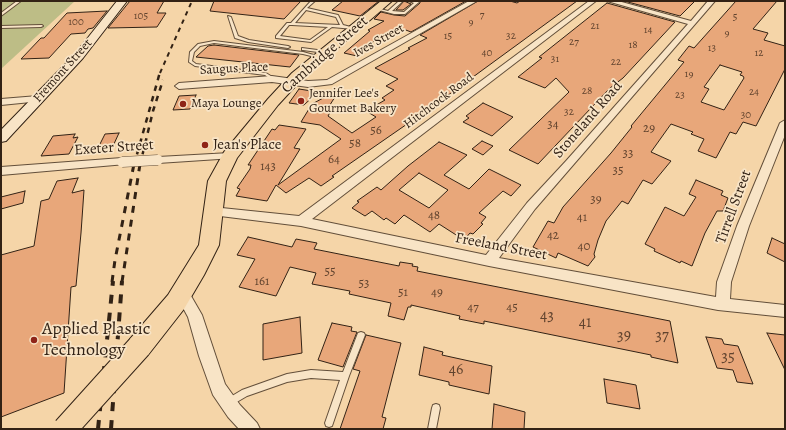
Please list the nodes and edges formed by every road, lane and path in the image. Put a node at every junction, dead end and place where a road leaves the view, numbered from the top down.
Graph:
1 (20, 1) edge
2 (122, 1) edge
3 (313, 1) edge
4 (401, 1) edge
5 (411, 1) edge
6 (474, 1) edge
7 (593, 1) edge
8 (610, 1) edge
9 (712, 1) edge
10 (384, 7) edge
11 (305, 9) junction
12 (1, 15) edge
13 (229, 17) dead end
14 (692, 23) junction
15 (292, 24) junction
16 (41, 26) dead end
17 (331, 26) junction
18 (1, 27) edge
19 (348, 27) junction
20 (322, 55) junction
21 (281, 81) junction
22 (179, 86) dead end
23 (38, 99) junction
24 (1, 102) edge
25 (785, 123) edge
26 (1, 138) edge
27 (230, 156) junction
28 (1, 171) edge
29 (212, 211) junction
30 (301, 221) junction
31 (489, 261) junction
32 (182, 293) junction
33 (723, 304) junction
34 (785, 311) edge
35 (361, 335) dead end
36 (345, 376) junction
37 (228, 403) junction
38 (436, 408) dead end
39 (329, 423) dead end
40 (65, 429) edge
41 (251, 429) edge
42 (432, 429) edge

1 - 12 lane
2 - 23 street, Fremont Street
3 - 11 lane
4 - 10 lane
5 - 10 lane
6 - 21 street, Ives Street
7 - 30 street, Hitchcock Road
8 - 14 street
9 - 14 street, Stoneland Road
10 - 19 main road, Cambridge Street
11 - 15 lane
11 - 19 lane
13 - 20 lane
14 - 31 street, Stoneland Road
15 - 17 lane
15 - 17 lane
16 - 18 lane
17 - 19 lane
19 - 20 main road, Cambridge Street
20 - 21 main road, Cambridge Street
20 - 21 lane
21 - 22 street, Saugus Place
21 - 27 main road, Cambridge Street
23 - 24 street
23 - 26 street, Fremont Street
25 - 33 street, Tirrell Street
27 - 28 street, Exeter Street, bridge
27 - 29 main road, Cambridge Street
29 - 30 street, Freeland Street
29 - 32 main road, Cambridge Street
30 - 31 street, Freeland Street
31 - 33 street, Freeland Street
32 - 37 street
32 - 40 main road, Cambridge Street, bridge
33 - 34 street, Freeland Street
35 - 36 lane
36 - 37 lane
36 - 39 lane
37 - 41 street
38 - 42 lane

